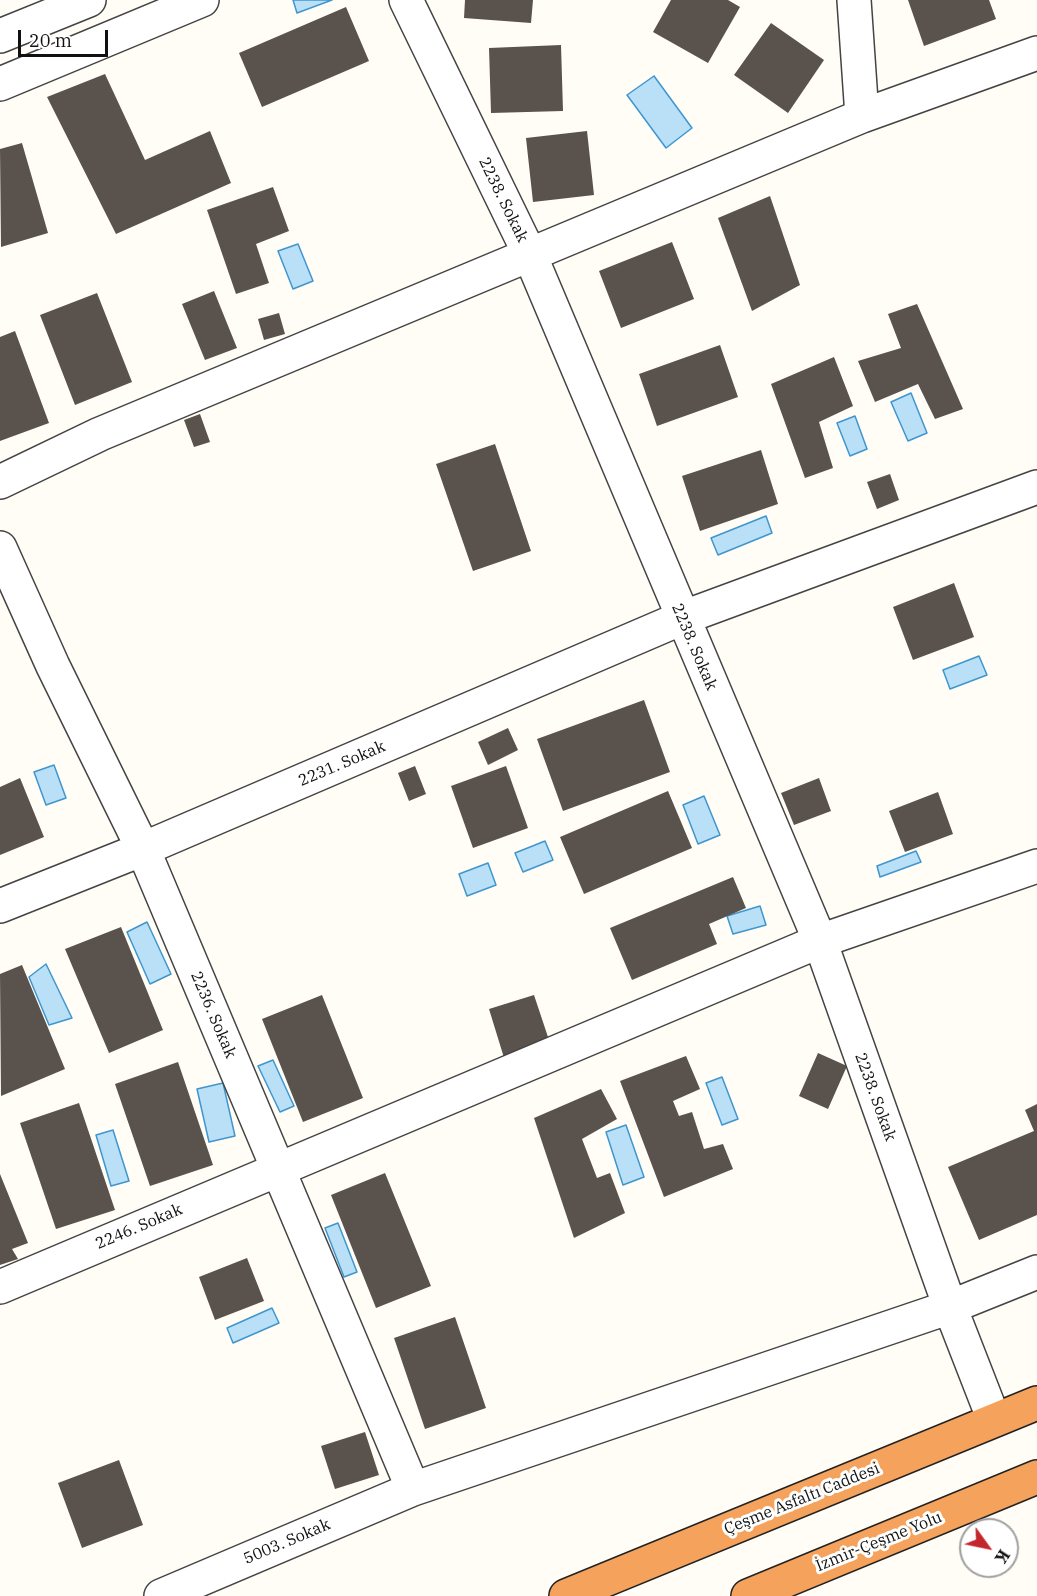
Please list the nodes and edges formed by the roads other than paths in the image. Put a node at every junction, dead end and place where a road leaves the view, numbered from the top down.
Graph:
1 (89, 0) edge
2 (202, 0) edge
3 (406, 0) edge
4 (854, 0) edge
5 (0, 36) edge
6 (1037, 53) edge
7 (0, 84) edge
8 (862, 116) junction
9 (530, 255) junction
10 (0, 482) edge
11 (1037, 487) edge
12 (0, 548) edge
13 (682, 618) junction
14 (143, 849) junction
15 (1037, 866) edge
16 (0, 906) edge
17 (820, 941) junction
18 (279, 1168) junction
19 (1037, 1272) edge
20 (0, 1287) edge
21 (950, 1307) junction
22 (1037, 1403) edge
23 (994, 1420) junction
24 (1024, 1482) edge
25 (413, 1489) junction
26 (160, 1596) edge
27 (566, 1596) edge
28 (748, 1596) edge

1 - 5 street
2 - 7 street
3 - 9 street, 2238. Sokak
4 - 8 street
6 - 8 street
8 - 9 street
9 - 10 street
9 - 13 street, 2238. Sokak
11 - 13 street, 2231. Sokak
12 - 14 street, 2236. Sokak
13 - 14 street, 2231. Sokak
13 - 17 street, 2238. Sokak
14 - 16 street, 2231. Sokak
14 - 18 street, 2236. Sokak
15 - 17 street, 2246. Sokak
17 - 18 street, 2246. Sokak
17 - 21 street, 2238. Sokak
18 - 20 street, 2246. Sokak
18 - 25 street, 2236. Sokak
19 - 21 street, 5003. Sokak
21 - 23 street, 2238. Sokak
21 - 25 street, 5003. Sokak
22 - 23 highway, Çeşme Asfaltı Caddesi
23 - 27 highway, Çeşme Asfaltı Caddesi
24 - 28 highway, İzmir-Çeşme Yolu
25 - 26 street, 5003. Sokak

